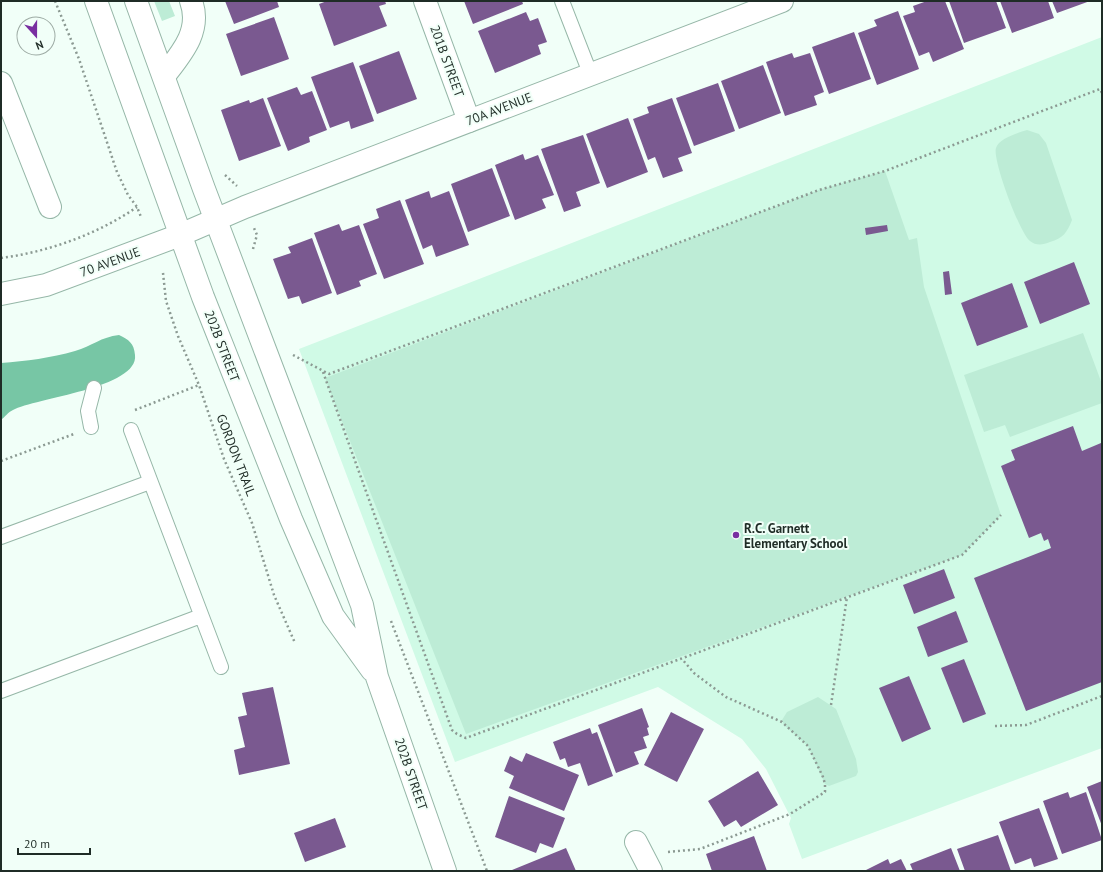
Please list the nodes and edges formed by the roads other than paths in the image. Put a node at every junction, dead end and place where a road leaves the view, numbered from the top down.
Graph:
1 (96, 1) edge
2 (136, 1) edge
3 (191, 1) edge
4 (425, 1) edge
5 (562, 1) edge
6 (782, 1) edge
7 (590, 73) junction
8 (164, 76) junction
9 (1, 83) edge
10 (468, 121) junction
11 (9, 127) edge
12 (50, 207) dead end
13 (216, 219) junction
14 (180, 234) junction
15 (1, 294) edge
16 (94, 388) dead end
17 (91, 427) dead end
18 (131, 430) dead end
19 (150, 482) junction
20 (1, 537) edge
21 (201, 616) junction
22 (221, 667) dead end
23 (377, 677) junction
24 (1, 691) edge
25 (445, 871) edge

1 - 14 main road, 202B STREET
2 - 8 main road, 202B STREET
3 - 8 main road
4 - 10 main road, 201B STREET
5 - 7 lane
6 - 7 main road, 70A AVENUE
7 - 10 main road, 70A AVENUE
8 - 13 main road, 202B STREET
9 - 11 main road
10 - 13 main road, 70A AVENUE
11 - 12 main road
13 - 14 main road, 70 AVENUE
13 - 23 main road, 202B STREET
14 - 15 main road, 70 AVENUE
14 - 23 main road, 202B STREET
16 - 17 lane
18 - 19 lane
19 - 20 lane
19 - 21 lane
21 - 22 lane
21 - 24 lane
23 - 25 main road, 202B STREET

